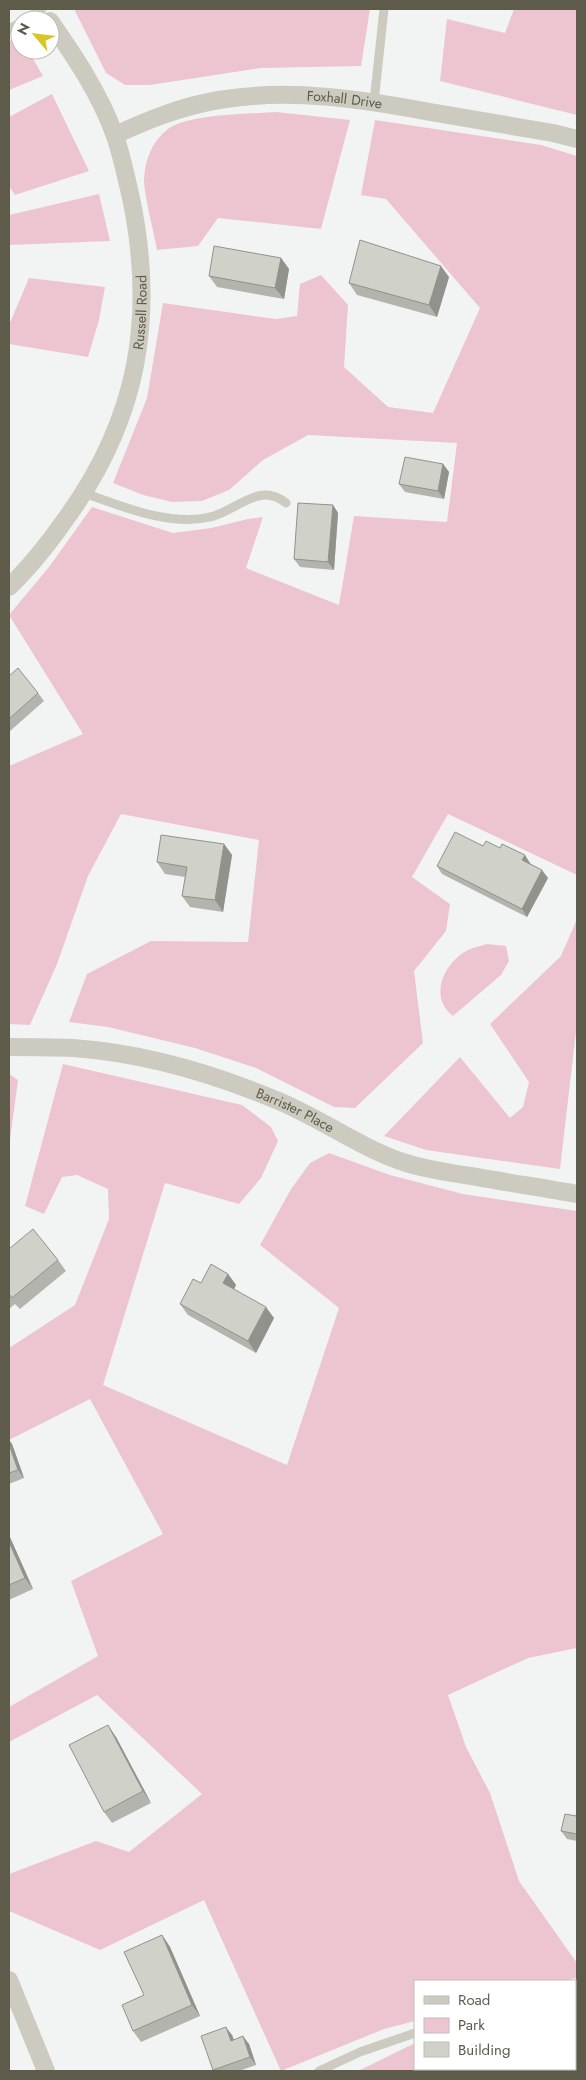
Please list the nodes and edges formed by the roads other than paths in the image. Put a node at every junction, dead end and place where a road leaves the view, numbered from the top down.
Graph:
1 (384, 9) edge
2 (60, 35) edge
3 (374, 102) junction
4 (115, 135) junction
5 (577, 139) edge
6 (84, 492) junction
7 (286, 504) dead end
8 (9, 587) edge
9 (9, 1047) edge
10 (577, 1194) edge
11 (9, 1980) edge
12 (414, 2033) edge
13 (46, 2071) edge
14 (319, 2071) edge

1 - 3 lane
2 - 4 street, Russell Road
3 - 4 street, Foxhall Drive
3 - 5 street, Foxhall Drive
4 - 6 street, Russell Road
6 - 7 lane
6 - 8 street, Russell Road
9 - 10 street, Barrister Place
11 - 13 street
12 - 14 lane

